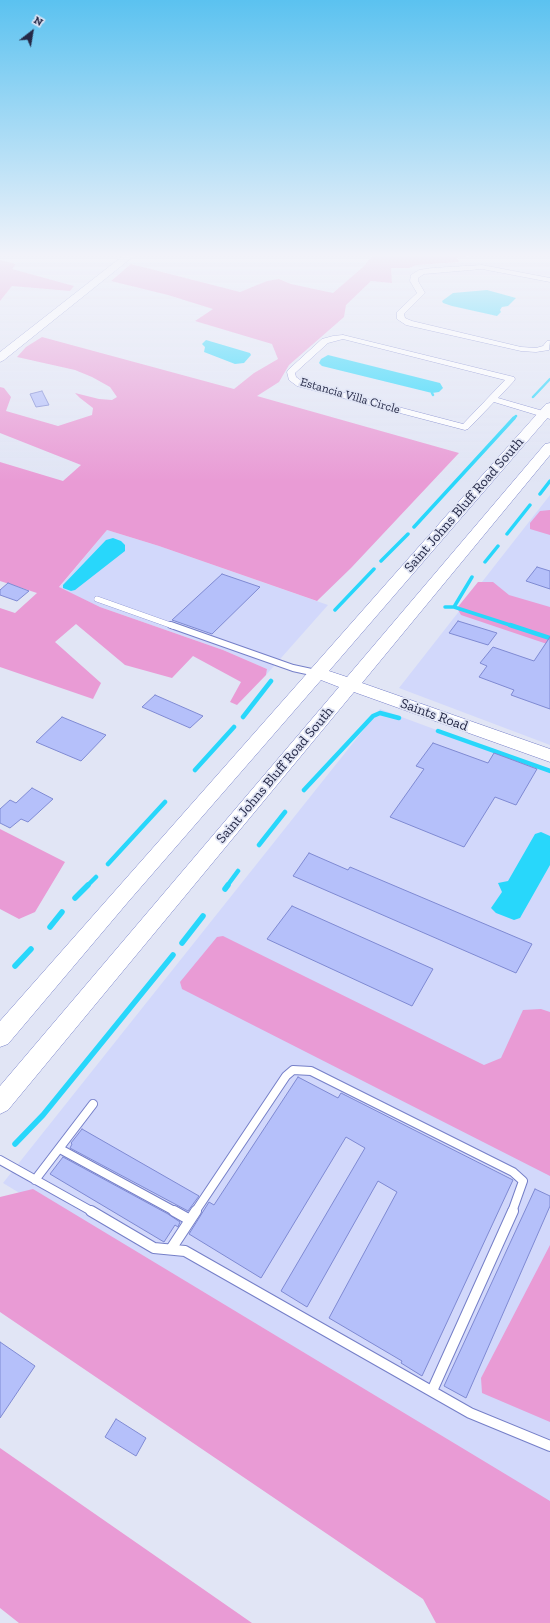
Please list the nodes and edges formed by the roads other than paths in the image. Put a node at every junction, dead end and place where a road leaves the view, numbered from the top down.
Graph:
1 (34, 331) edge
2 (442, 331) edge
3 (550, 343) edge
4 (0, 358) edge
5 (494, 396) junction
6 (548, 411) edge
7 (550, 447) edge
8 (97, 599) dead end
9 (318, 674) junction
10 (351, 685) junction
11 (550, 756) edge
12 (0, 1037) edge
13 (0, 1103) edge
14 (93, 1104) dead end
15 (60, 1149) junction
16 (0, 1160) edge
17 (35, 1180) junction
18 (190, 1220) junction
19 (171, 1249) junction
20 (432, 1391) junction
21 (550, 1446) edge

1 - 4 main road
2 - 3 street
5 - 5 street, Estancia Villa Circle
5 - 6 street
6 - 9 main road, Saint Johns Bluff Road South
7 - 10 main road, Saint Johns Bluff Road South
8 - 9 lane
9 - 10 main road, Saints Road
9 - 12 main road, Saint Johns Bluff Road South
10 - 11 main road, Saints Road
10 - 13 main road, Saint Johns Bluff Road South
14 - 15 lane
15 - 17 lane
15 - 18 lane
16 - 17 lane
17 - 19 lane
18 - 19 lane
18 - 20 lane
19 - 20 lane
20 - 21 lane

